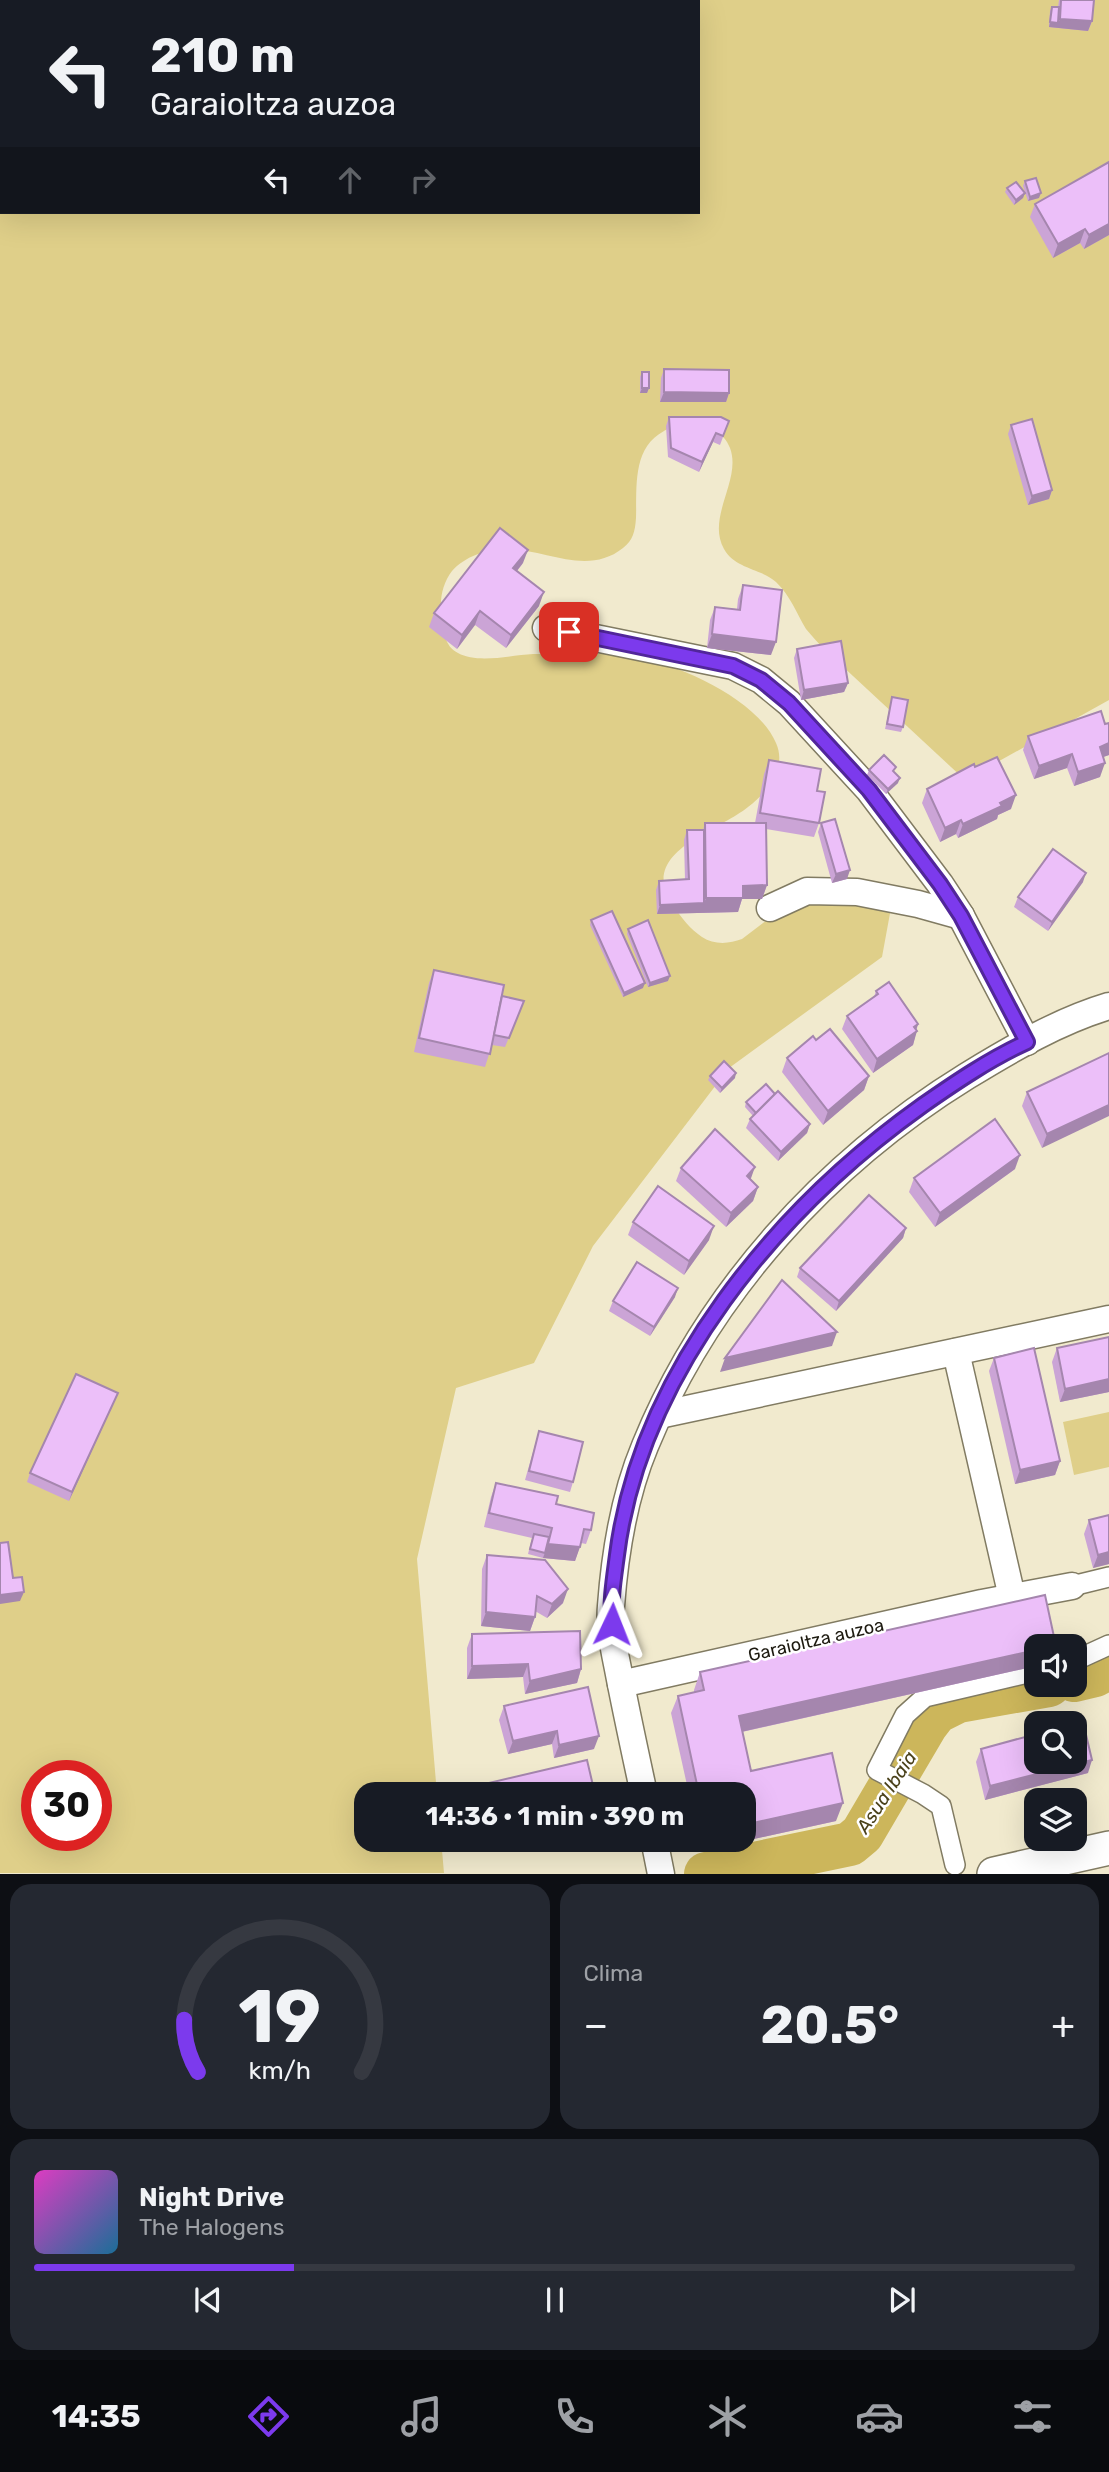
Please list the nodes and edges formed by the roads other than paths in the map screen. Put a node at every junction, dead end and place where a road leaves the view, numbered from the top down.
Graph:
1 (545, 628) dead end
2 (770, 908) dead end
3 (961, 916) junction
4 (1109, 1006) edge
5 (1027, 1042) junction
6 (1109, 1320) edge
7 (956, 1352) junction
8 (682, 1369) junction
9 (714, 1404) junction
10 (659, 1415) junction
11 (1109, 1577) edge
12 (1072, 1586) joint
13 (1012, 1597) junction
14 (1109, 1645) edge
15 (1087, 1655) edge
16 (1024, 1674) edge
17 (621, 1684) junction
18 (641, 1782) edge
19 (1109, 1848) edge
20 (657, 1852) edge
21 (955, 1865) dead end
22 (661, 1874) edge
23 (994, 1874) edge

1 - 3 street
2 - 3 street
3 - 5 street
4 - 5 street
5 - 8 street
6 - 7 street
7 - 9 street
7 - 13 street
8 - 9 street
8 - 10 street
9 - 10 street
10 - 17 street
11 - 12 street, Garaioltza auzoa
12 - 13 street, Garaioltza auzoa
13 - 17 street, Garaioltza auzoa
14 - 15 street
16 - 21 street
17 - 18 street
19 - 23 street
20 - 22 street

